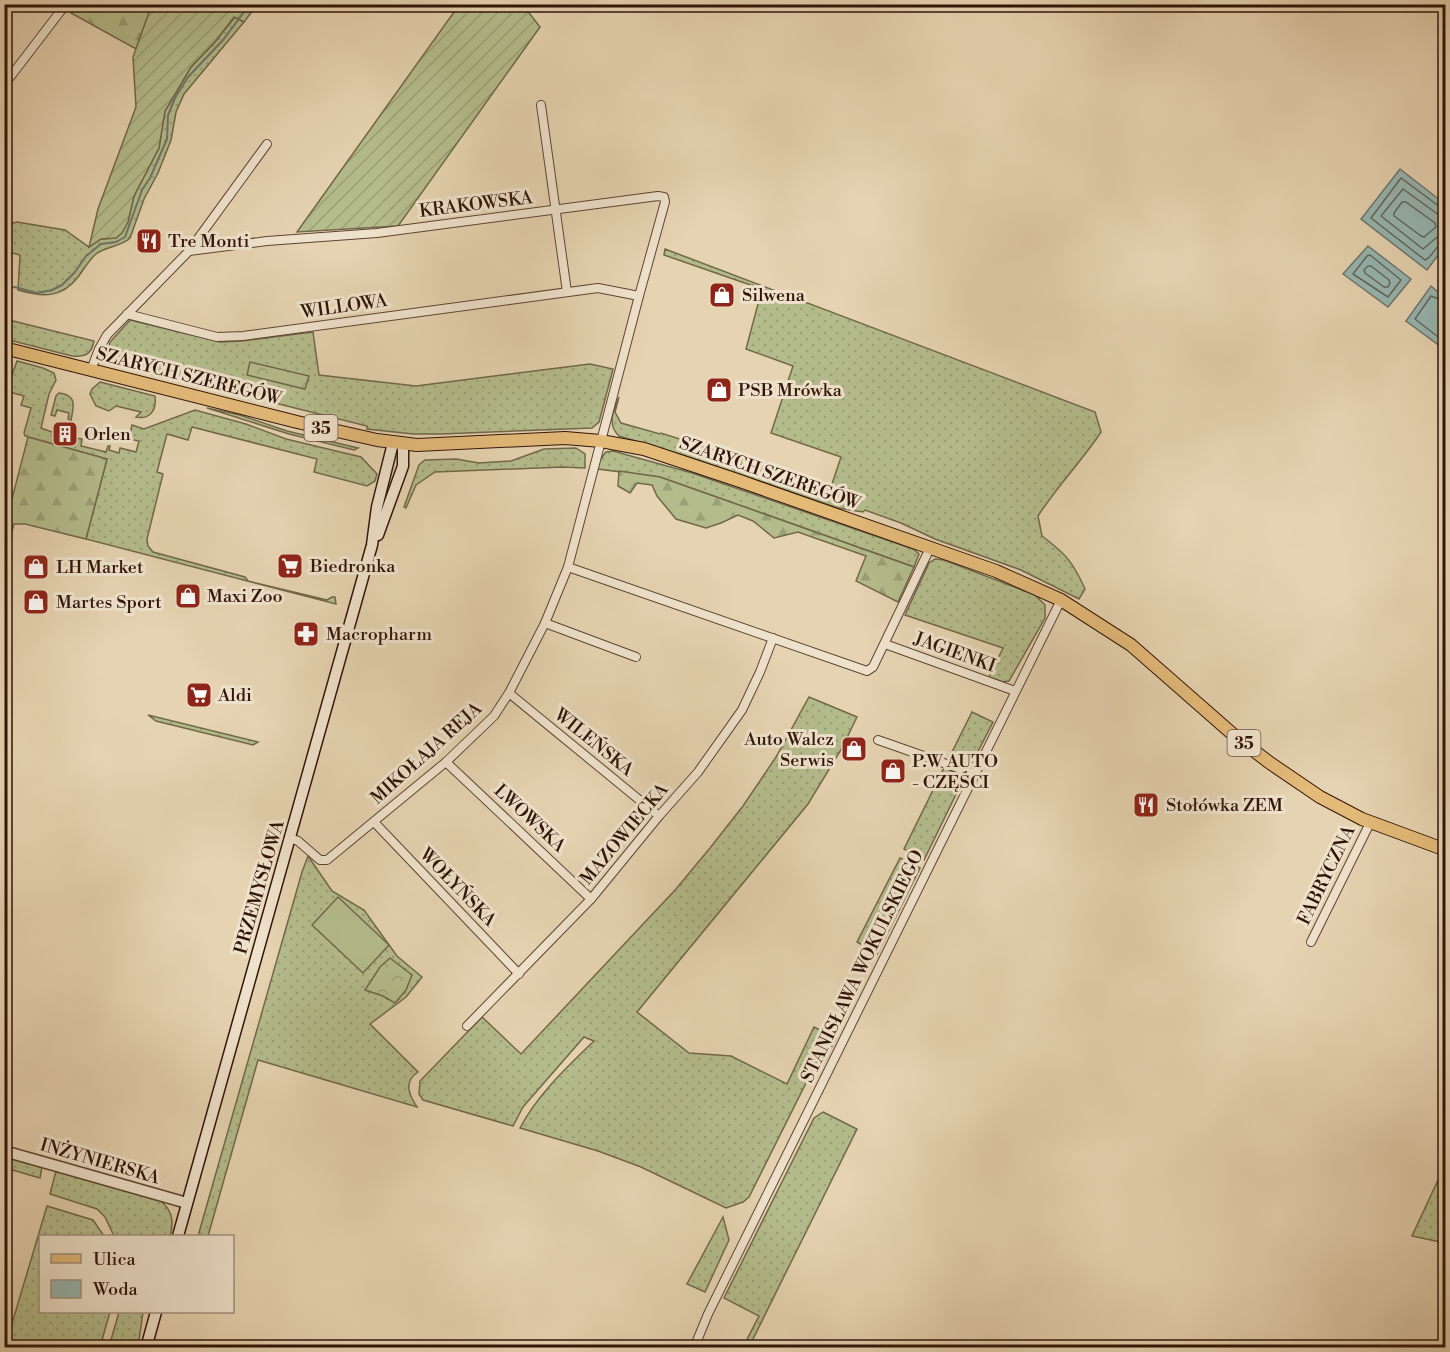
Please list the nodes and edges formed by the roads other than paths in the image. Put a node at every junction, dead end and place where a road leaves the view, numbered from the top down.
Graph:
1 (61, 6) edge
2 (4, 85) edge
3 (541, 105) dead end
4 (267, 144) dead end
5 (556, 211) junction
6 (189, 251) junction
7 (567, 292) junction
8 (639, 296) junction
9 (127, 314) junction
10 (4, 348) edge
11 (91, 370) junction
12 (601, 441) junction
13 (398, 443) junction
14 (930, 548) junction
15 (568, 567) junction
16 (1061, 600) junction
17 (544, 623) junction
18 (772, 638) junction
19 (885, 644) junction
20 (636, 657) dead end
21 (1015, 692) junction
22 (509, 693) junction
23 (878, 740) dead end
24 (446, 762) junction
25 (975, 774) junction
26 (659, 816) junction
27 (374, 822) junction
28 (1370, 823) junction
29 (290, 838) junction
30 (1446, 850) edge
31 (591, 899) junction
32 (1311, 942) dead end
33 (519, 974) junction
34 (468, 1026) dead end
35 (4, 1151) edge
36 (187, 1203) junction
37 (178, 1235) edge
38 (155, 1313) edge
39 (146, 1347) edge
40 (694, 1347) edge

1 - 2 street
3 - 5 street
4 - 6 street
5 - 6 street, KRAKOWSKA
5 - 7 street
5 - 8 street, KRAKOWSKA
6 - 9 street
7 - 8 street, WILLOWA
7 - 9 street, WILLOWA
8 - 12 street, KRAKOWSKA
9 - 11 street
10 - 11 main road, SZARYCH SZEREGÓW / 35
11 - 13 main road, SZARYCH SZEREGÓW / 35
12 - 13 main road, SZARYCH SZEREGÓW / 35
12 - 14 main road, SZARYCH SZEREGÓW / 35
12 - 15 street, MIKOŁAJA REJA
13 - 29 main road, PRZEMYSŁOWA
14 - 16 main road, SZARYCH SZEREGÓW / 35
14 - 19 street
15 - 17 street, MIKOŁAJA REJA
15 - 18 street
16 - 21 street, STANISŁAWA WOKULSKIEGO
16 - 28 main road, SZARYCH SZEREGÓW / 35
17 - 20 street
17 - 22 street, MIKOŁAJA REJA
18 - 19 street
18 - 26 street, MAZOWIECKA
19 - 21 street, JAGIENKI
21 - 25 street, STANISŁAWA WOKULSKIEGO
22 - 24 street, MIKOŁAJA REJA
22 - 26 street, WILEŃSKA
23 - 25 street
24 - 27 street, MIKOŁAJA REJA
24 - 31 street, LWOWSKA
25 - 40 street, STANISŁAWA WOKULSKIEGO
26 - 31 street, MAZOWIECKA
27 - 29 street, MIKOŁAJA REJA
27 - 33 street, WOŁYŃSKA
28 - 30 main road, SZARYCH SZEREGÓW / 35
28 - 32 street, FABRYCZNA
29 - 36 main road, PRZEMYSŁOWA
31 - 33 street, MAZOWIECKA
33 - 34 street, MAZOWIECKA
35 - 36 main road, INŻYNIERSKA
36 - 37 main road, PRZEMYSŁOWA
38 - 39 main road

